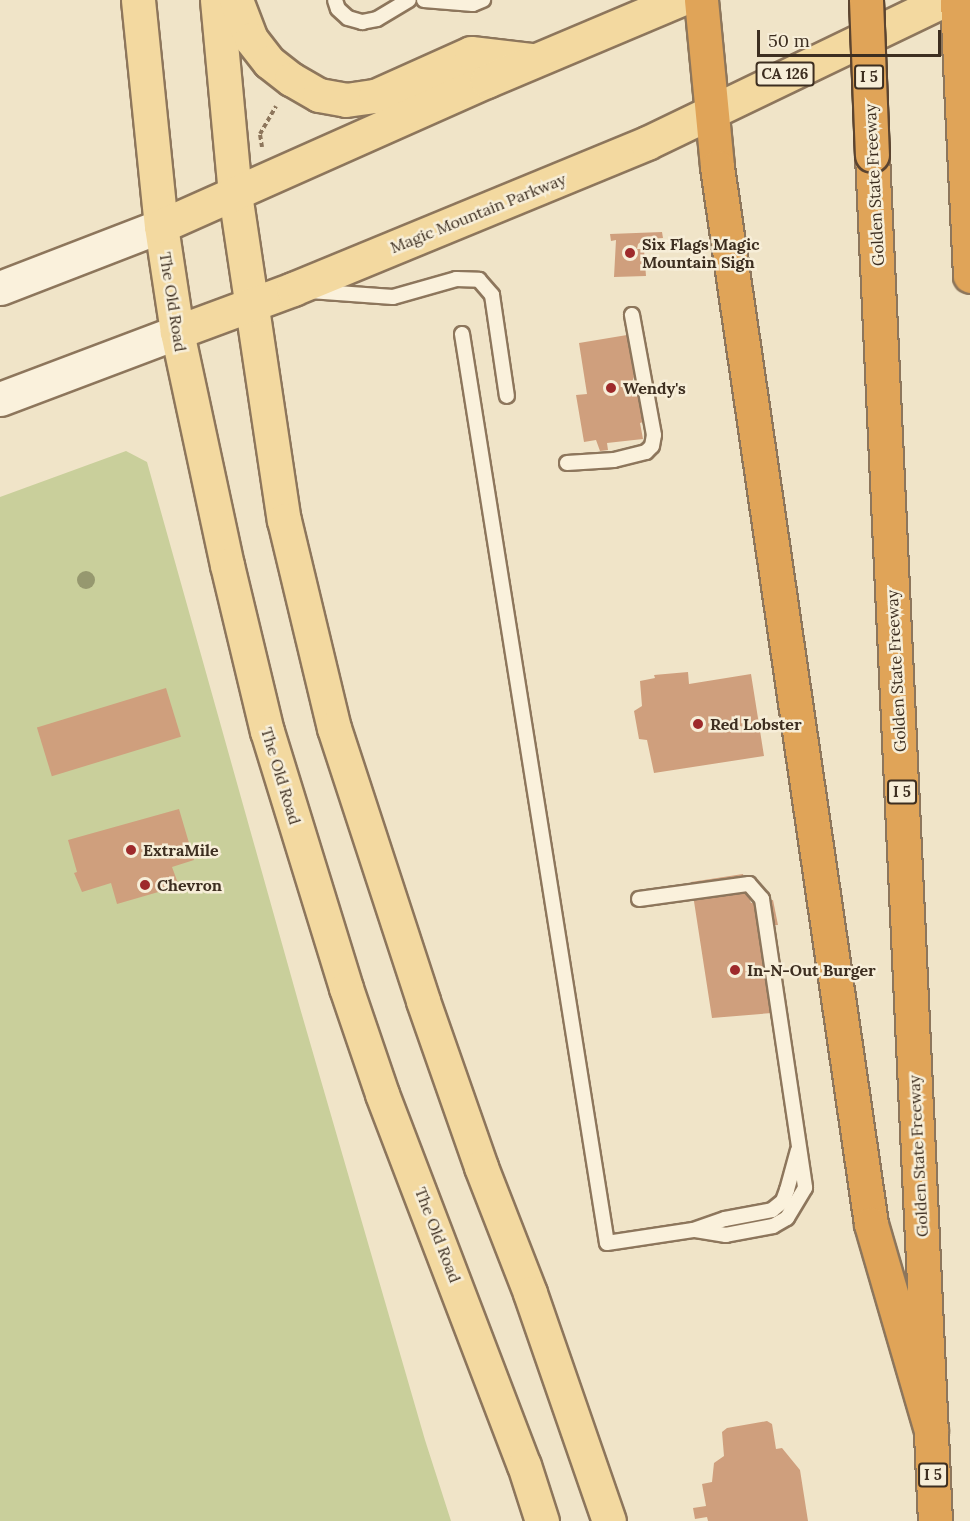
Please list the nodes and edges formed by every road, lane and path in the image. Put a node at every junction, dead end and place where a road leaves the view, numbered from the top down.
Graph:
1 (138, 0) edge
2 (217, 0) edge
3 (236, 0) edge
4 (335, 0) edge
5 (409, 0) edge
6 (424, 0) edge
7 (483, 0) edge
8 (679, 0) edge
9 (700, 0) edge
10 (866, 0) edge
11 (944, 0) edge
12 (957, 0) edge
13 (533, 60) junction
14 (276, 106) dead end
15 (710, 110) junction
16 (262, 147) dead end
17 (235, 194) junction
18 (161, 226) junction
19 (970, 276) edge
20 (0, 288) edge
21 (293, 289) junction
22 (250, 306) junction
23 (632, 315) dead end
24 (177, 332) junction
25 (462, 334) dead end
26 (507, 396) dead end
27 (0, 399) edge
28 (567, 463) dead end
29 (639, 898) dead end
30 (931, 1430) junction
31 (542, 1521) edge
32 (609, 1521) edge
33 (935, 1521) edge

1 - 18 main road, The Old Road
2 - 17 main road
3 - 13 main road
4 - 5 lane
6 - 7 lane
8 - 13 main road
9 - 15 highway, I 5
10 - 30 highway, Golden State Freeway / I 5, bridge
11 - 15 main road, Magic Mountain Parkway / CA 126
12 - 19 highway
13 - 17 main road
14 - 16 path
15 - 21 main road, Magic Mountain Parkway
15 - 30 highway, I 5
17 - 18 main road
17 - 22 main road
18 - 20 main road
18 - 24 main road, The Old Road
21 - 22 main road, Magic Mountain Parkway
21 - 26 lane
22 - 24 main road, Magic Mountain Parkway
22 - 32 main road
23 - 28 lane
24 - 27 main road, Magic Mountain Parkway
24 - 31 main road, The Old Road
25 - 29 lane
30 - 33 highway, Golden State Freeway / I 5

